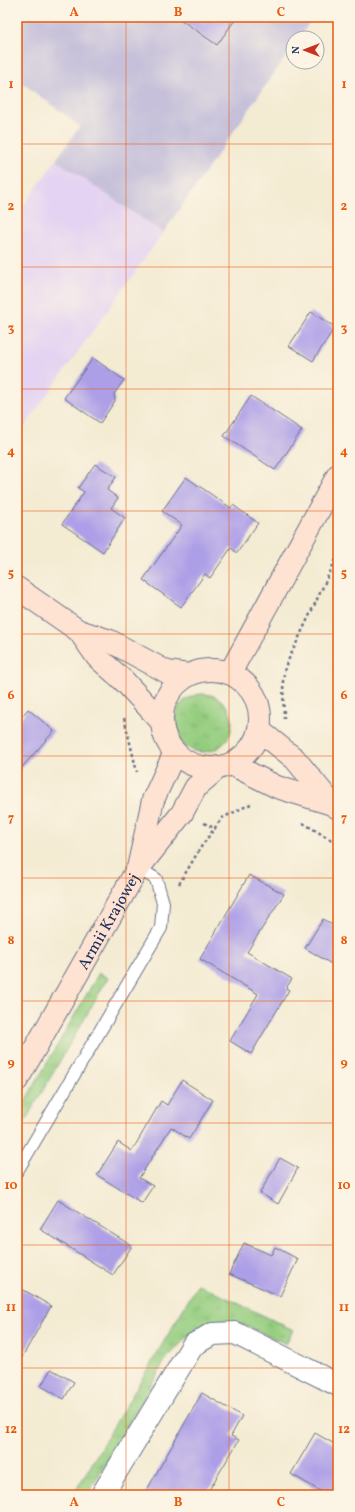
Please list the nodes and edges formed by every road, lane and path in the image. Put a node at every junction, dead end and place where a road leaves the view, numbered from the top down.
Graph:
1 (338, 474) edge
2 (338, 555) edge
3 (17, 588) edge
4 (79, 632) junction
5 (230, 673) junction
6 (189, 675) junction
7 (123, 717) dead end
8 (162, 722) junction
9 (284, 722) dead end
10 (259, 730) junction
11 (175, 752) junction
12 (225, 766) junction
13 (138, 773) dead end
14 (256, 802) dead end
15 (335, 806) edge
16 (302, 822) dead end
17 (338, 844) edge
18 (138, 868) junction
19 (163, 903) junction
20 (17, 1080) edge
21 (17, 1170) edge
22 (338, 1385) edge
23 (102, 1495) edge

1 - 5 street
2 - 9 path
3 - 4 street
4 - 6 street
4 - 8 street
5 - 6 street
5 - 10 street
6 - 8 street
7 - 13 path
8 - 11 street
10 - 12 street
10 - 15 street
11 - 12 street
11 - 18 street, Armii Krajowej
12 - 15 street
12 - 18 street
14 - 19 path
16 - 17 path
18 - 19 lane
18 - 20 street, Armii Krajowej
19 - 21 lane
22 - 23 street

